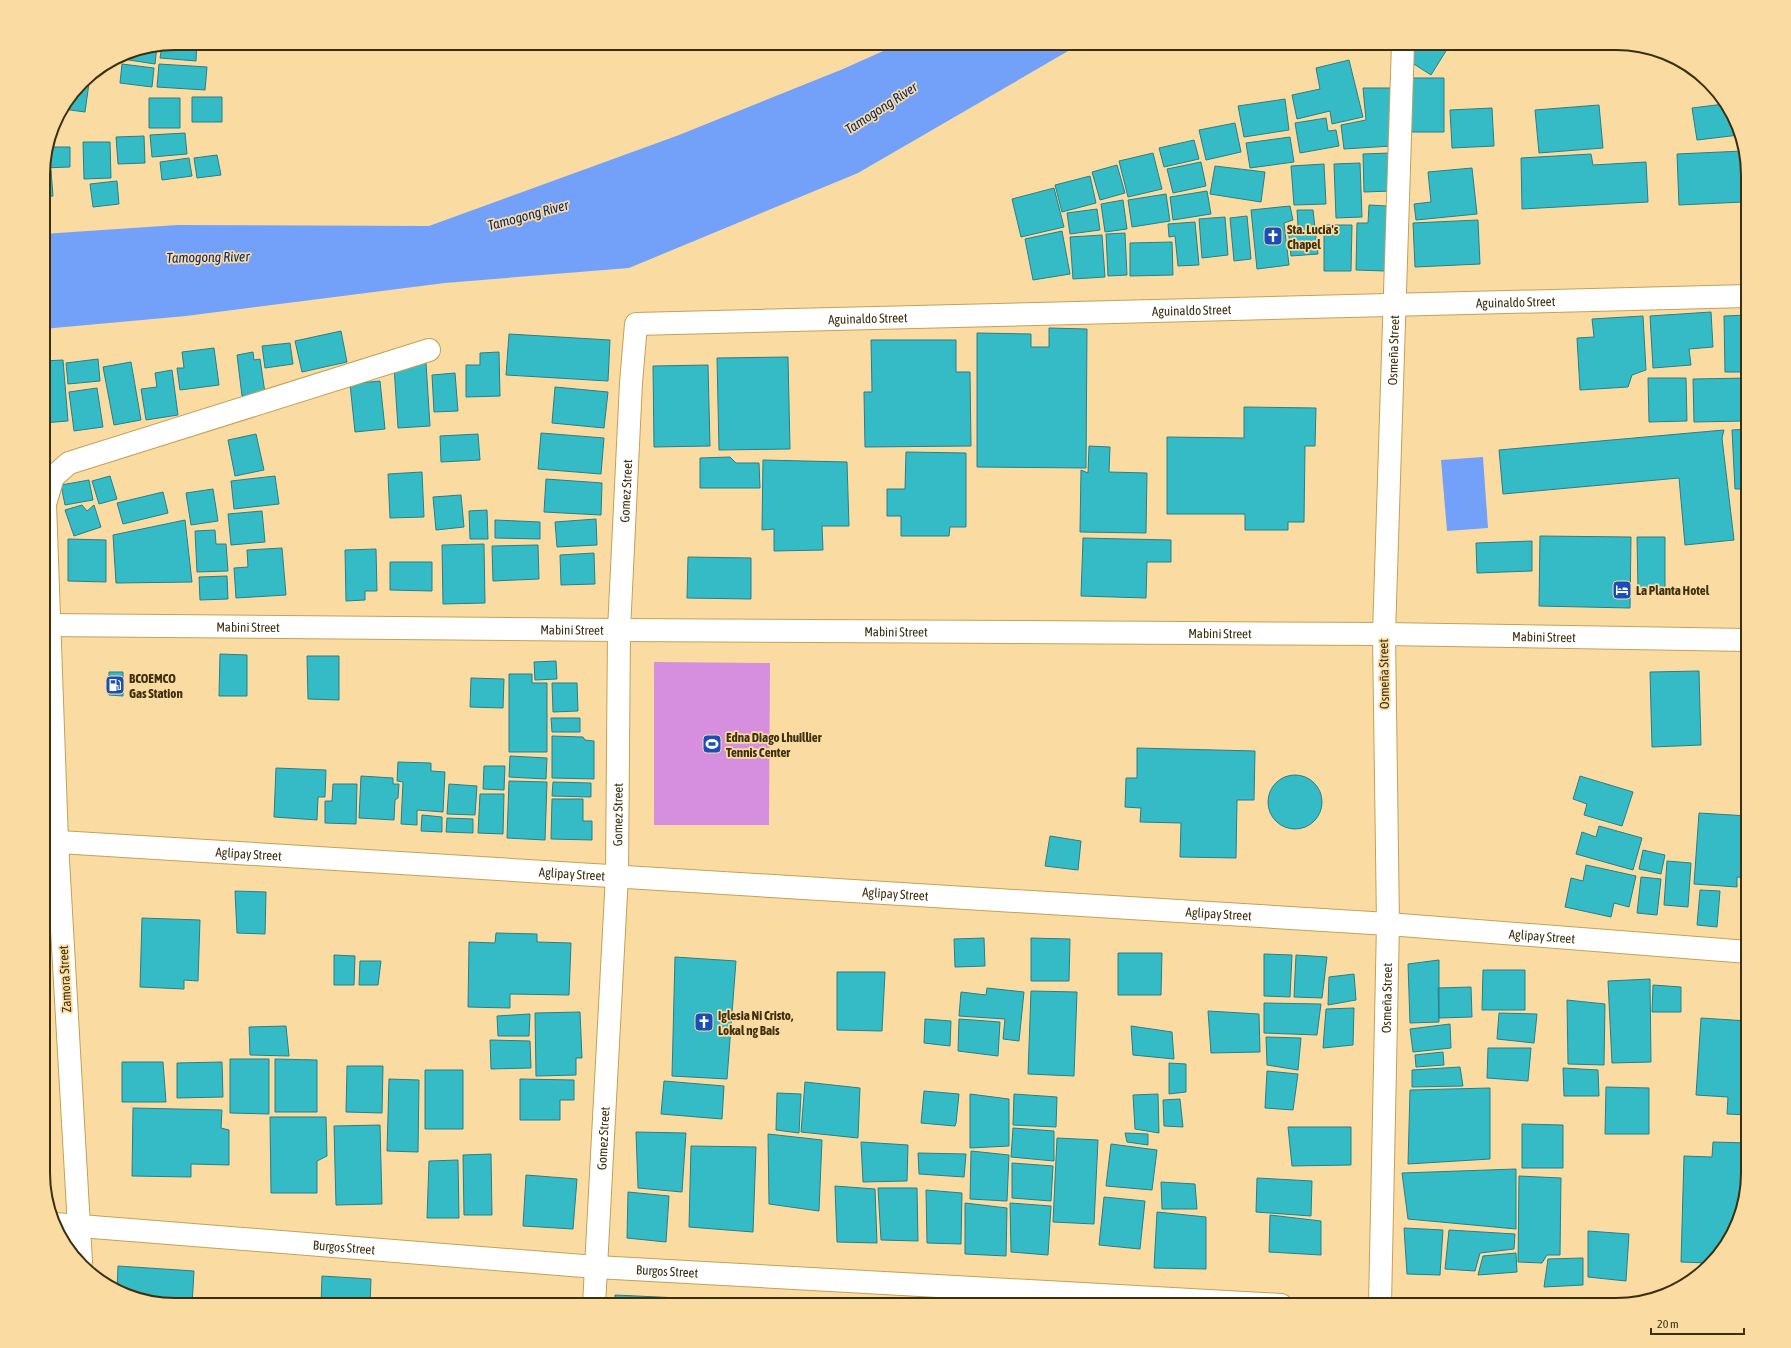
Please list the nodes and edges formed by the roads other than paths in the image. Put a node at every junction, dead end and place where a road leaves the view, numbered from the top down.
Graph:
1 (1403, 50) edge
2 (1741, 296) edge
3 (1394, 303) junction
4 (636, 324) joint
5 (429, 350) dead end
6 (50, 487) edge
7 (50, 625) edge
8 (619, 630) junction
9 (1384, 634) junction
10 (1741, 640) edge
11 (50, 841) edge
12 (617, 875) junction
13 (1388, 924) junction
14 (1741, 951) edge
15 (62, 1225) edge
16 (79, 1226) junction
17 (81, 1254) edge
18 (596, 1267) junction
19 (594, 1298) edge
20 (1155, 1298) edge
21 (1380, 1298) edge

1 - 3 street, Osmeña Street
2 - 3 street, Aguinaldo Street
3 - 4 street, Aguinaldo Street
3 - 9 street, Osmeña Street
4 - 8 street, Gomez Street
5 - 6 street, Zamora Street
7 - 8 street, Mabini Street
8 - 9 street, Mabini Street
8 - 12 street, Gomez Street
9 - 10 street, Mabini Street
9 - 13 street, Osmeña Street
11 - 12 street, Aglipay Street
11 - 16 street, Zamora Street
12 - 13 street, Aglipay Street
12 - 18 street, Gomez Street
13 - 14 street, Aglipay Street
13 - 21 street, Osmeña Street
15 - 16 street, Burgos Street
16 - 17 street, Zamora Street
16 - 18 street, Burgos Street
18 - 19 street, Gomez Street
18 - 20 street, Burgos Street

